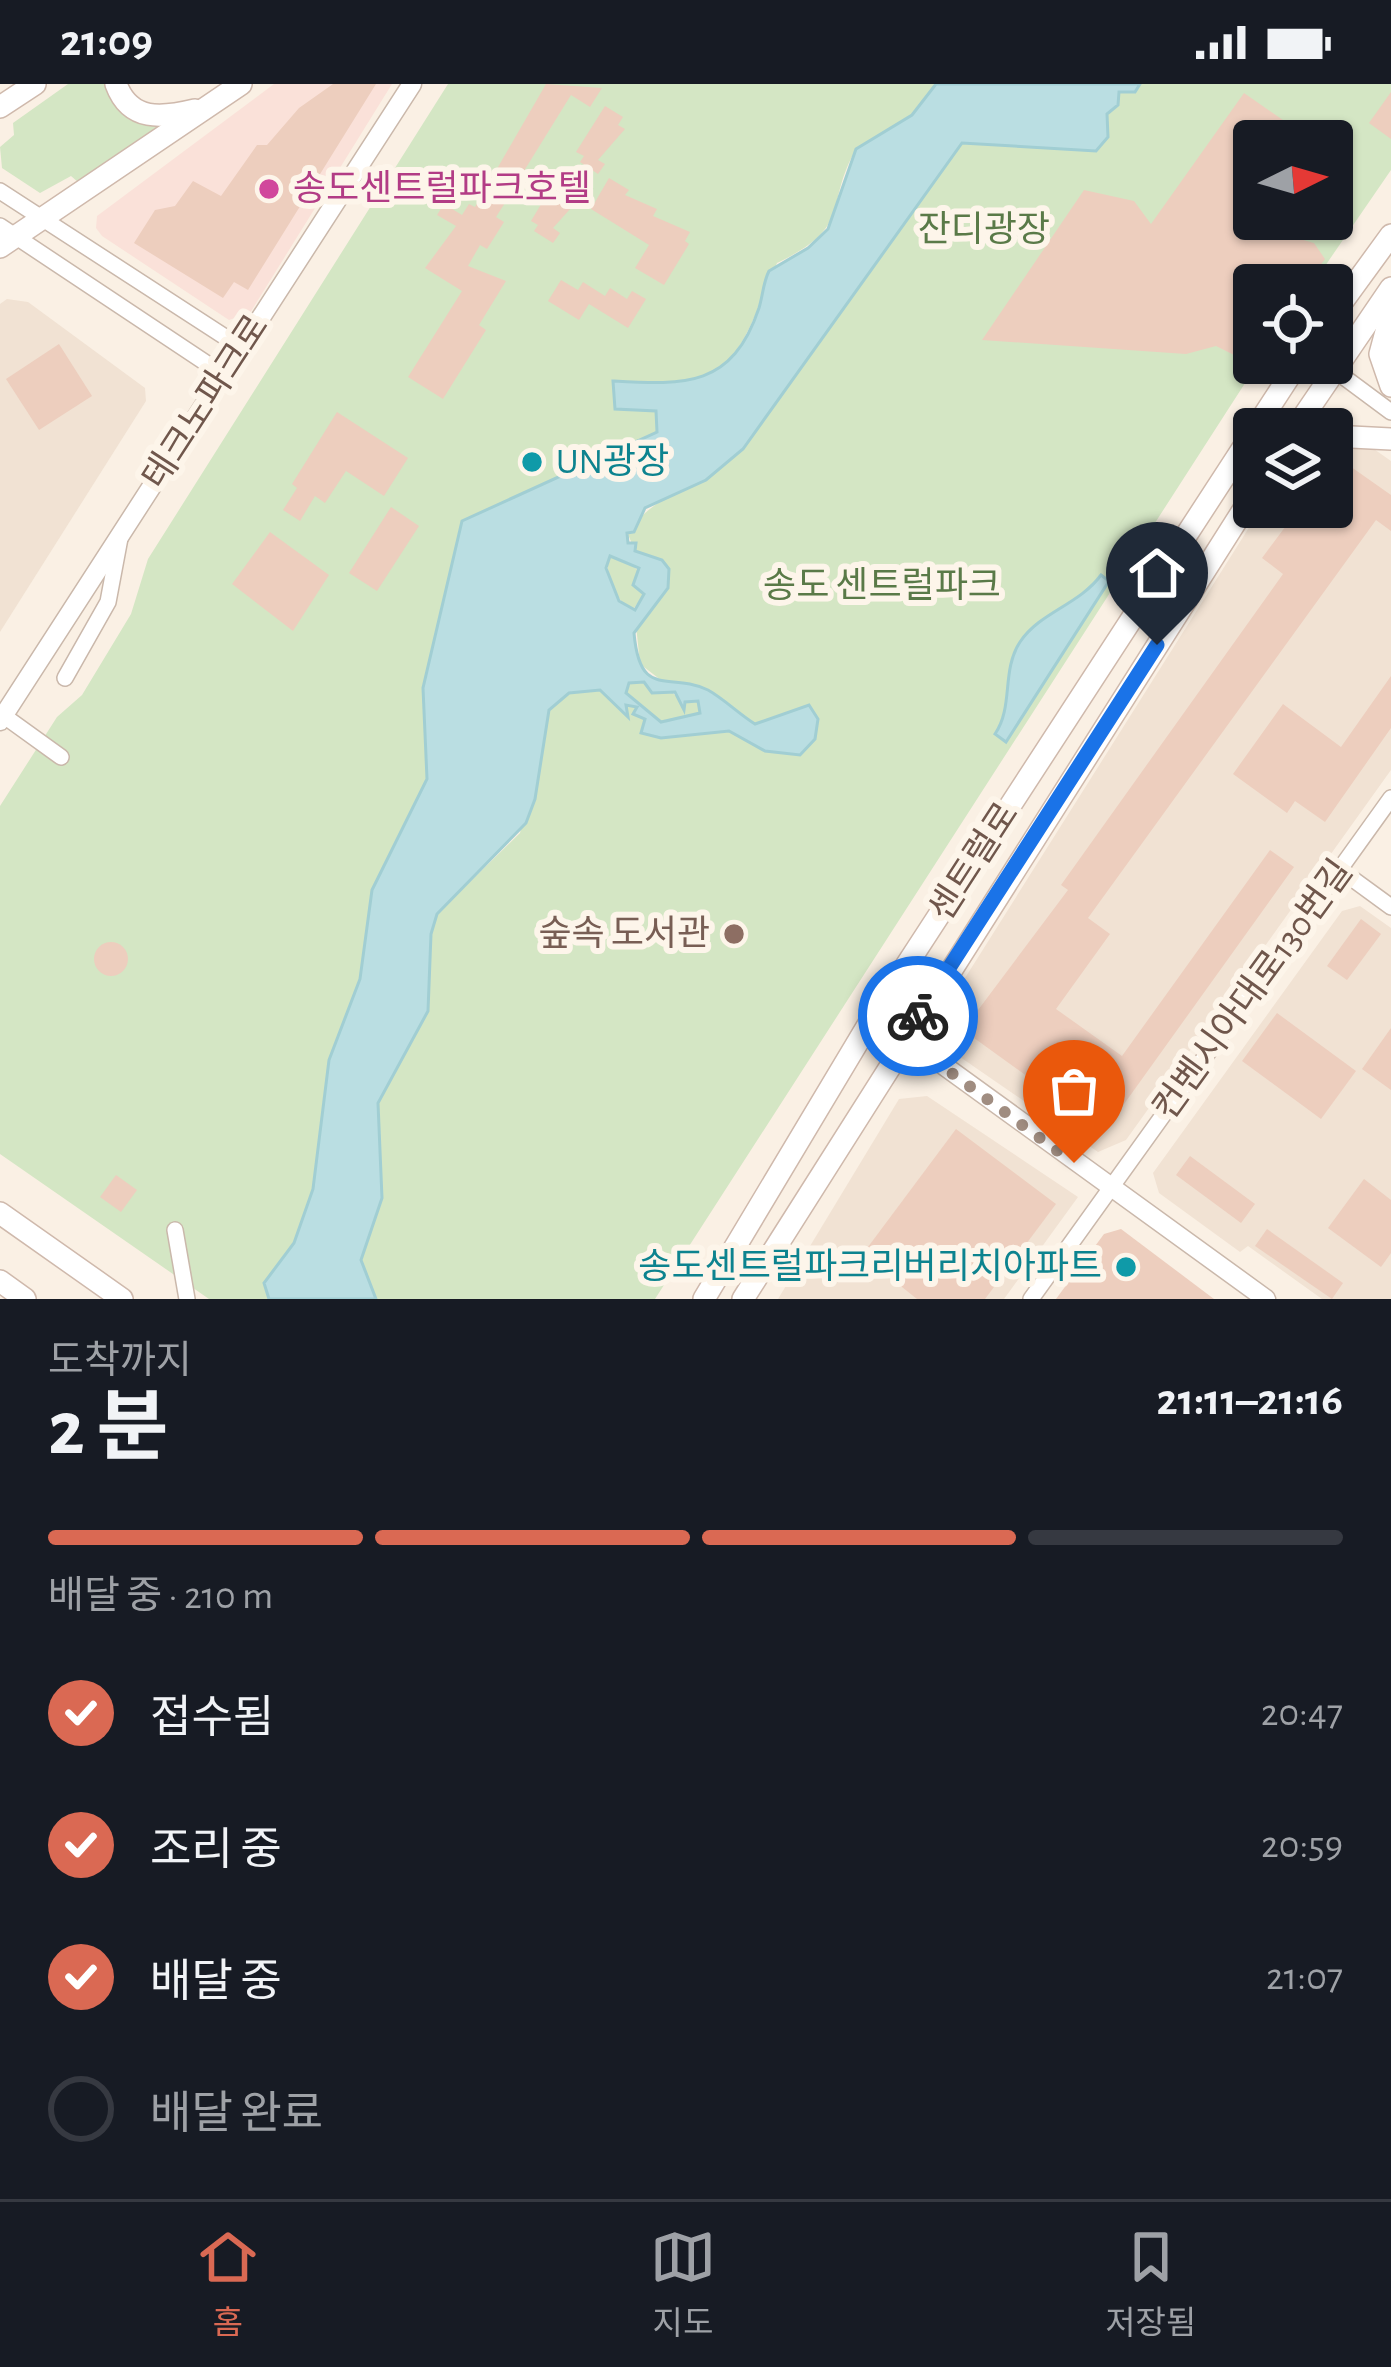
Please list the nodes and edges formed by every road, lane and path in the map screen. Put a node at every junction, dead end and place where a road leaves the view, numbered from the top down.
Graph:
1 (35, 84) edge
2 (116, 84) edge
3 (241, 84) edge
4 (412, 84) edge
5 (0, 107) edge
6 (204, 108) junction
7 (0, 190) edge
8 (44, 219) junction
9 (1391, 235) edge
10 (5, 236) edge
11 (1353, 287) edge
12 (1391, 288) edge
13 (1391, 313) edge
14 (1353, 336) edge
15 (242, 348) junction
16 (224, 375) junction
17 (1353, 384) edge
18 (1391, 386) edge
19 (1391, 412) edge
20 (1353, 437) edge
21 (1391, 439) edge
22 (1233, 464) edge
23 (1233, 527) edge
24 (121, 535) junction
25 (65, 678) dead end
26 (1, 717) edge
27 (61, 757) dead end
28 (1391, 798) edge
29 (1339, 869) junction
30 (1391, 907) edge
31 (874, 1015) junction
32 (904, 1038) junction
33 (1109, 1190) junction
34 (0, 1213) edge
35 (175, 1230) dead end
36 (0, 1281) edge
37 (26, 1299) edge
38 (122, 1299) edge
39 (187, 1299) edge
40 (704, 1299) edge
41 (743, 1299) edge
42 (1031, 1299) edge
43 (1266, 1299) edge

1 - 5 main road
2 - 6 main road
3 - 6 main road
4 - 15 street, 테크노파크로
6 - 8 main road
7 - 8 street
8 - 10 main road
8 - 15 street
9 - 11 main road
10 - 16 street
12 - 14 main road
13 - 18 main road
15 - 16 street, 테크노파크로
16 - 24 street, 테크노파크로
17 - 19 street
20 - 21 main road
22 - 31 main road, 센트럴로
23 - 32 main road, 센트럴로
24 - 25 street
24 - 26 street, 테크노파크로
26 - 27 street
28 - 29 street, 컨벤시아대로130번길
29 - 30 street
29 - 33 street, 컨벤시아대로130번길
31 - 32 street
31 - 40 main road, 센트럴로
32 - 33 street
32 - 41 main road, 센트럴로
33 - 42 street, 컨벤시아대로130번길
33 - 43 street
34 - 38 main road
35 - 39 street
36 - 37 main road

